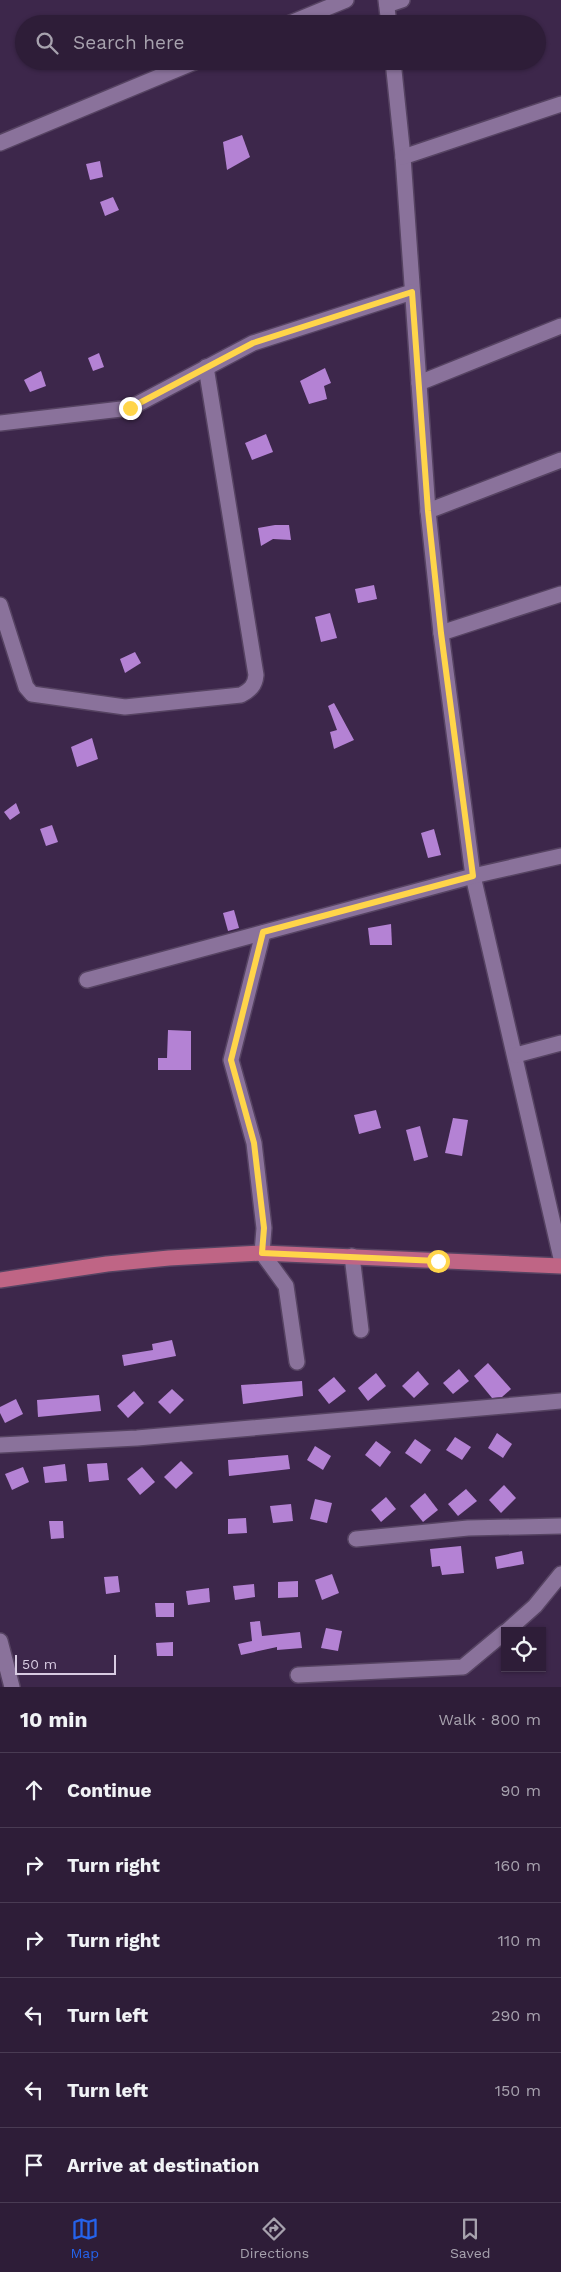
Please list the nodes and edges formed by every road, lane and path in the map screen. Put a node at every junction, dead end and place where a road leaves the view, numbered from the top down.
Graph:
1 (346, 0) edge
2 (402, 0) edge
3 (386, 2) edge
4 (310, 15) edge
5 (388, 15) edge
6 (175, 70) edge
7 (394, 70) edge
8 (561, 104) edge
9 (0, 142) edge
10 (403, 157) junction
11 (412, 292) junction
12 (561, 326) edge
13 (206, 367) junction
14 (419, 383) junction
15 (0, 422) edge
16 (561, 460) edge
17 (428, 511) junction
18 (561, 594) edge
19 (0, 605) edge
20 (441, 633) junction
21 (561, 856) edge
22 (473, 876) junction
23 (263, 932) junction
24 (88, 980) dead end
25 (561, 1043) edge
26 (516, 1055) junction
27 (262, 1253) junction
28 (352, 1256) junction
29 (561, 1258) edge
30 (561, 1266) edge
31 (0, 1280) edge
32 (361, 1330) dead end
33 (297, 1362) dead end
34 (561, 1401) edge
35 (0, 1445) edge
36 (561, 1526) edge
37 (356, 1538) dead end
38 (561, 1574) edge
39 (512, 1627) edge
40 (501, 1636) edge
41 (0, 1641) edge
42 (298, 1675) dead end
43 (12, 1687) edge

1 - 4 street
2 - 3 street
3 - 5 street
6 - 9 street
7 - 10 street
8 - 10 street
10 - 11 street
11 - 13 street
11 - 14 street
12 - 14 street
13 - 15 street
13 - 19 street
14 - 17 street
16 - 17 street
17 - 20 street
18 - 20 street
20 - 22 street
21 - 22 street
22 - 23 street
22 - 26 street
23 - 24 street
23 - 27 street
25 - 26 street
26 - 29 street
27 - 28 main road
27 - 31 main road
27 - 33 street
28 - 30 main road
28 - 32 street
34 - 35 street
36 - 37 street
38 - 39 street
40 - 42 street
41 - 43 street

